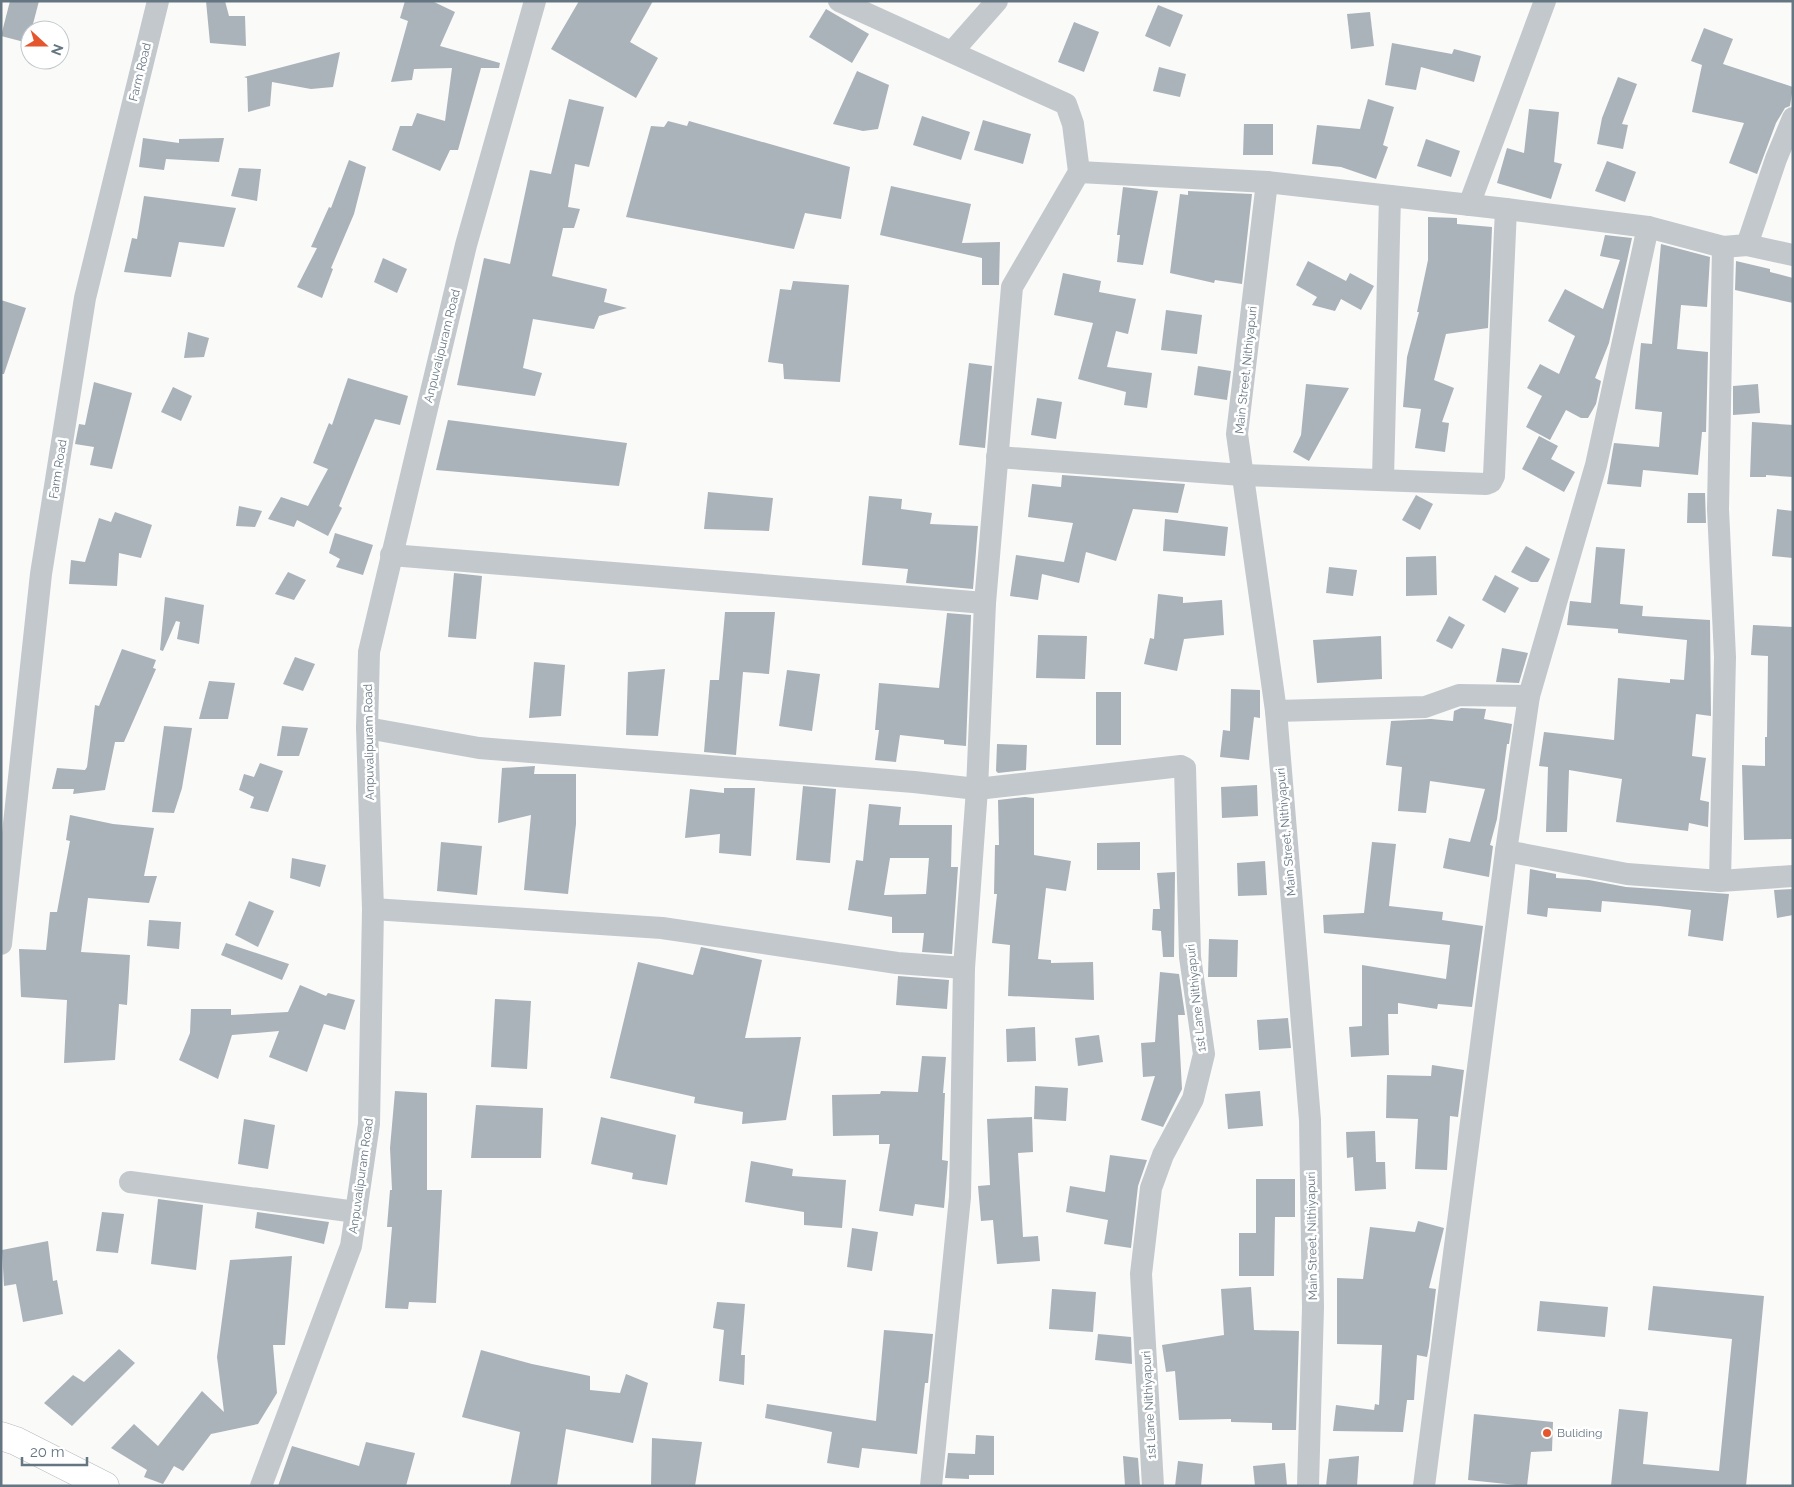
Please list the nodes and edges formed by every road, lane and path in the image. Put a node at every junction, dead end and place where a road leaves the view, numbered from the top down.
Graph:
1 (158, 1) edge
2 (535, 1) edge
3 (839, 1) edge
4 (998, 1) edge
5 (1545, 1) edge
6 (952, 52) junction
7 (1793, 118) edge
8 (1079, 172) junction
9 (1268, 182) junction
10 (1390, 196) junction
11 (1469, 205) junction
12 (1506, 209) junction
13 (1648, 227) junction
14 (1748, 245) junction
15 (1723, 247) junction
16 (1793, 255) edge
17 (997, 457) junction
18 (1242, 475) junction
19 (1383, 479) junction
20 (391, 555) junction
21 (985, 603) junction
22 (1529, 696) junction
23 (1276, 711) junction
24 (367, 728) junction
25 (976, 789) junction
26 (1506, 851) junction
27 (1793, 876) edge
28 (1720, 880) junction
29 (373, 909) junction
30 (1, 944) edge
31 (964, 968) junction
32 (130, 1182) dead end
33 (356, 1212) junction
34 (1, 1436) edge
35 (105, 1486) edge
36 (261, 1486) edge
37 (931, 1486) edge
38 (1153, 1486) edge
39 (1308, 1486) edge
40 (1424, 1486) edge

1 - 30 street, Farm Road
2 - 20 street, Anpuvalipuram Road
3 - 6 street
4 - 6 street
5 - 11 street
6 - 8 street
7 - 14 street
8 - 9 street
8 - 17 street
9 - 10 street
9 - 18 street, Main Street, Nithiyapuri
10 - 11 street
10 - 19 street
11 - 12 street
12 - 13 street
12 - 19 street
13 - 15 street
13 - 22 street
14 - 15 street
14 - 16 street
15 - 28 street
17 - 18 street
17 - 21 street
18 - 19 street
18 - 23 street, Main Street, Nithiyapuri
20 - 21 street
20 - 24 street, Anpuvalipuram Road
21 - 25 street
22 - 23 street
22 - 26 street
23 - 39 street, Main Street, Nithiyapuri
24 - 25 street
24 - 29 street, Anpuvalipuram Road
25 - 31 street
25 - 38 street, 1st Lane Nithiyapuri
26 - 28 street
26 - 40 street
27 - 28 street
29 - 31 street
29 - 33 street, Anpuvalipuram Road
31 - 37 street
32 - 33 street
33 - 36 street, Anpuvalipuram Road
34 - 35 main road

